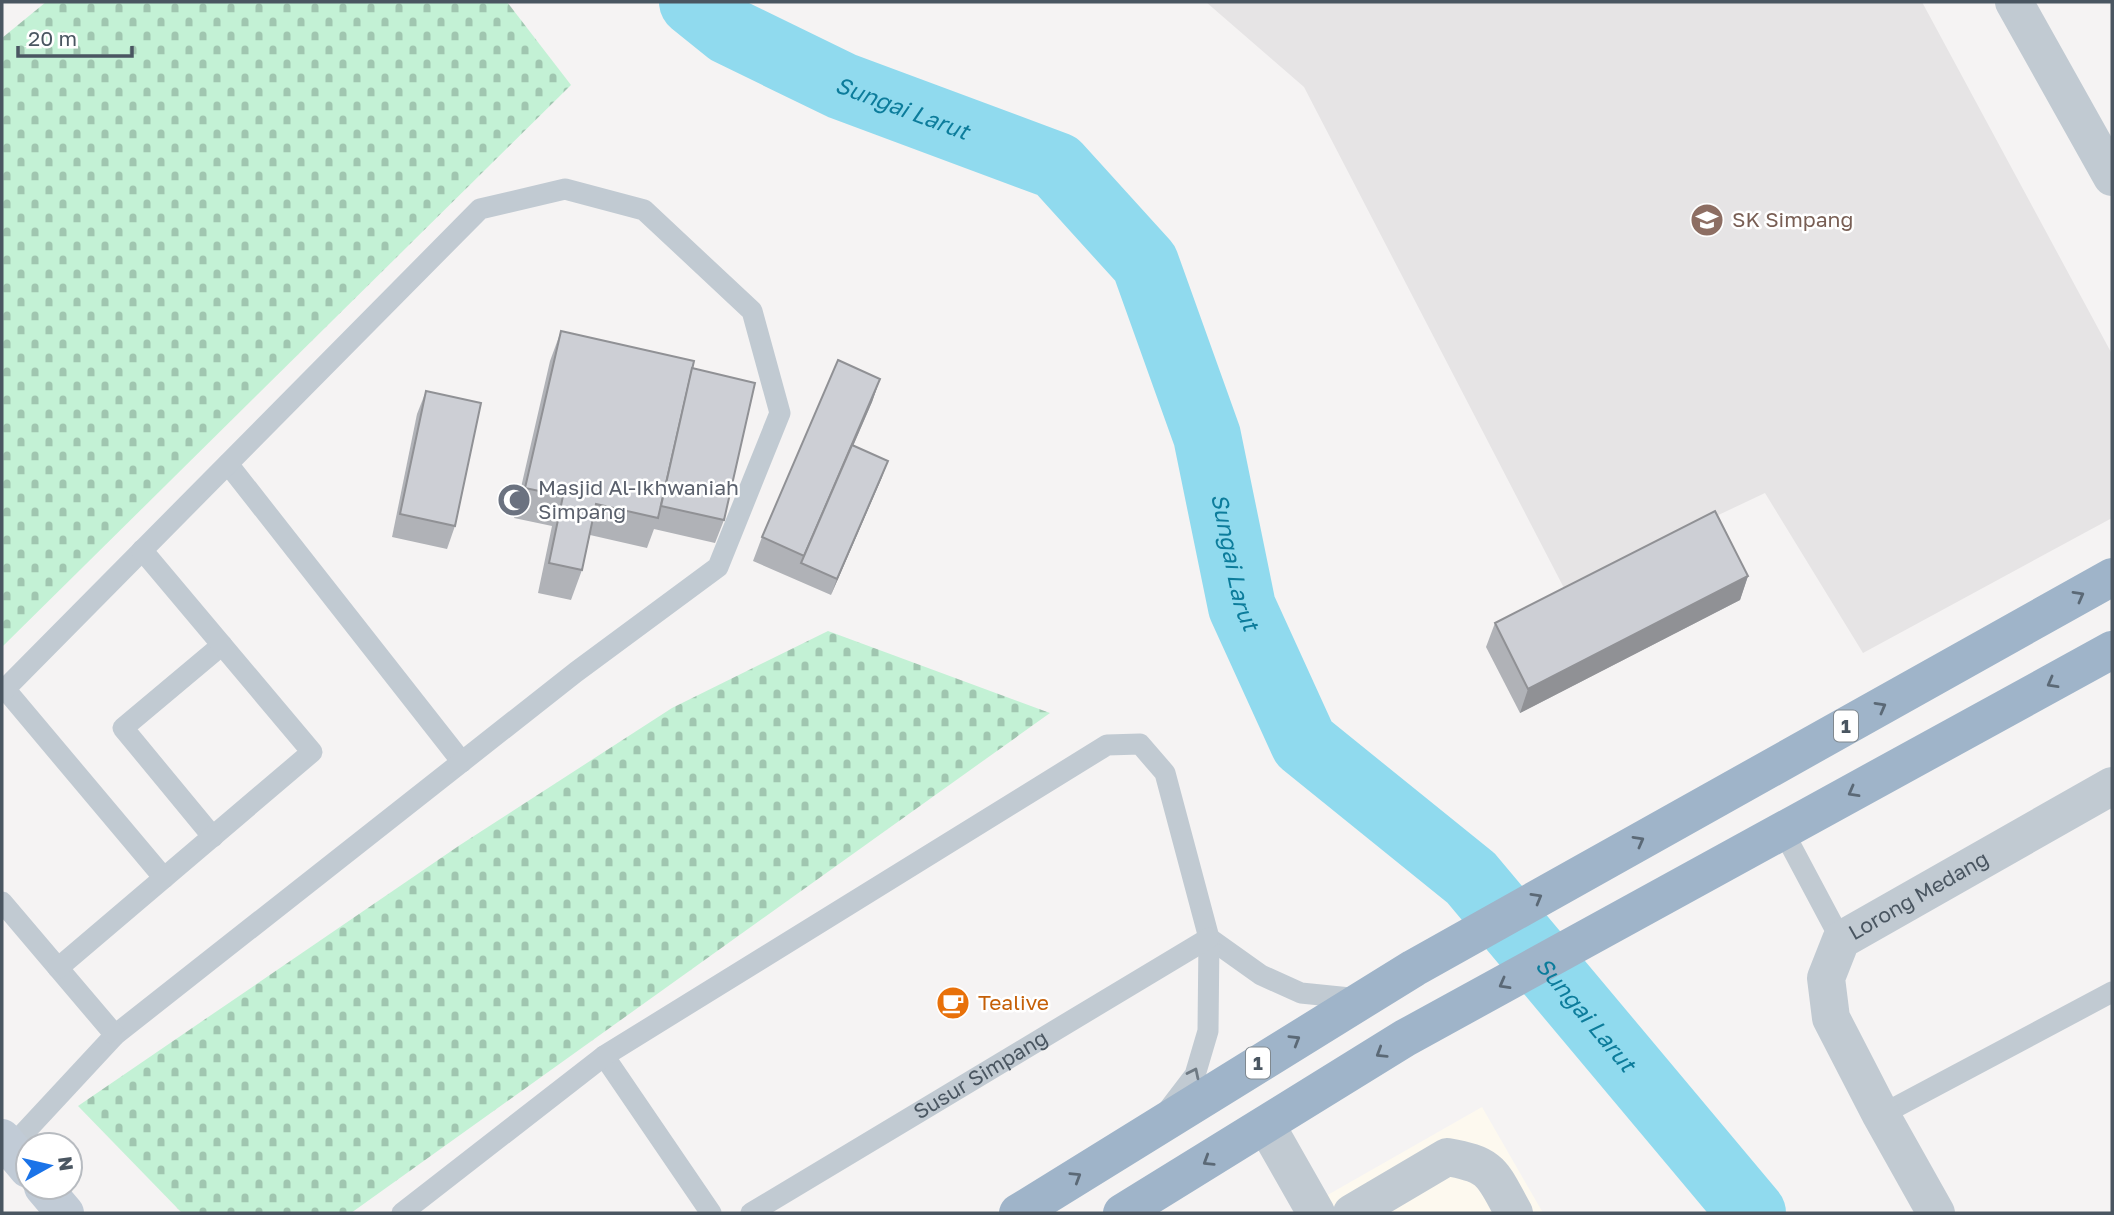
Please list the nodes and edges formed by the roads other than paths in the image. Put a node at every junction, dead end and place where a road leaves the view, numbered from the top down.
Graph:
1 (2014, 2) edge
2 (2112, 177) edge
3 (229, 464) junction
4 (142, 550) junction
5 (2112, 578) edge
6 (222, 645) junction
7 (2112, 650) edge
8 (3, 691) edge
9 (462, 762) junction
10 (2112, 786) edge
11 (1783, 831) junction
12 (213, 836) junction
13 (164, 878) junction
14 (2, 902) edge
15 (1209, 938) junction
16 (1841, 940) junction
17 (58, 968) junction
18 (2112, 992) edge
19 (1363, 999) junction
20 (114, 1035) junction
21 (604, 1056) junction
22 (1881, 1115) junction
23 (1266, 1125) junction
24 (1154, 1128) junction
25 (13, 1152) edge
26 (402, 1213) edge
27 (711, 1213) edge
28 (751, 1213) edge
29 (1018, 1213) edge
30 (1122, 1213) edge
31 (1315, 1213) edge
32 (1352, 1213) edge
33 (1514, 1213) edge
34 (1936, 1213) edge

1 - 2 street
3 - 4 lane
3 - 9 lane
3 - 9 lane
4 - 6 lane
4 - 8 lane
19 -> 5 highway, 1
6 - 12 lane
6 - 12 lane
7 -> 11 highway
8 - 13 lane
9 - 20 lane
10 - 16 street, Lorong Medang
11 - 16 lane
11 -> 23 highway
12 - 13 lane
13 - 17 lane
14 - 17 lane
15 - 19 lane
15 - 21 lane
24 -> 15 lane
15 - 28 lane, Susur Simpang
16 - 22 street, Lorong Medang
17 - 20 lane
18 - 22 lane
24 -> 19 highway, 1
20 - 25 lane
21 - 26 lane
21 - 27 lane
22 - 34 street, Lorong Medang
23 -> 30 highway
23 - 31 street
29 -> 24 highway, 1
32 - 33 street

